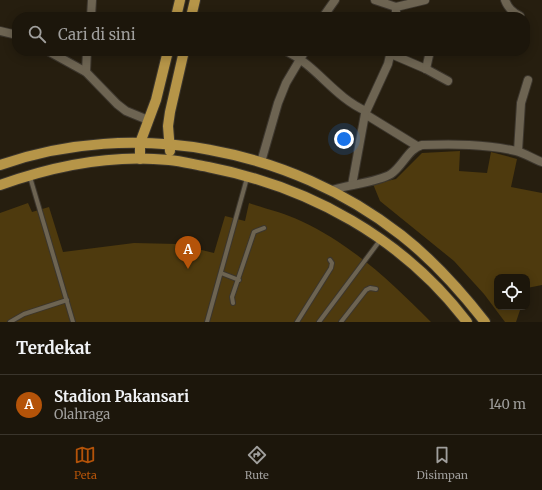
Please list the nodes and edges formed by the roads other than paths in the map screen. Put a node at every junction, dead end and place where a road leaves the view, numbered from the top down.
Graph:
1 (92, 0) edge
2 (180, 0) edge
3 (195, 0) edge
4 (336, 0) edge
5 (374, 0) edge
6 (426, 0) edge
7 (505, 0) edge
8 (396, 7) junction
9 (91, 12) edge
10 (177, 12) edge
11 (192, 12) edge
12 (327, 12) edge
13 (396, 12) edge
14 (513, 12) edge
15 (0, 31) edge
16 (12, 34) edge
17 (57, 56) edge
18 (88, 56) edge
19 (167, 56) edge
20 (183, 56) edge
21 (302, 56) edge
22 (304, 56) edge
23 (389, 56) edge
24 (399, 56) edge
25 (429, 56) edge
26 (426, 69) junction
27 (86, 72) junction
28 (528, 80) dead end
29 (448, 82) dead end
30 (366, 112) junction
31 (148, 120) junction
32 (140, 143) junction
33 (170, 144) junction
34 (417, 146) junction
35 (518, 151) junction
36 (140, 159) junction
37 (170, 160) junction
38 (261, 162) junction
39 (542, 162) edge
40 (0, 165) edge
41 (29, 175) junction
42 (248, 176) junction
43 (352, 185) junction
44 (0, 186) edge
45 (332, 190) junction
46 (367, 211) junction
47 (358, 223) junction
48 (264, 228) dead end
49 (382, 239) junction
50 (330, 260) dead end
51 (221, 272) junction
52 (239, 280) junction
53 (376, 289) dead end
54 (67, 300) junction
55 (233, 303) dead end
56 (10, 322) edge
57 (73, 322) edge
58 (207, 322) edge
59 (298, 322) edge
60 (319, 322) edge
61 (341, 322) edge
62 (467, 322) edge
63 (485, 322) edge

1 - 9 street
2 - 10 main road
3 - 11 main road
4 - 12 street
5 - 8 street
6 - 8 street
7 - 14 street
8 - 13 street
15 - 16 street
17 - 27 street
18 - 27 street
19 - 31 main road
20 - 33 main road
21 - 38 street
22 - 30 street
23 - 30 street
24 - 26 street
25 - 26 street
26 - 29 street
27 - 31 street
28 - 35 street
30 - 34 street
30 - 43 street
31 - 32 main road
32 - 33 main road
32 - 36 main road
32 - 40 main road
33 - 37 main road
33 - 38 main road
34 - 35 street
34 - 43 street
35 - 39 street
36 - 37 main road
36 - 41 main road
37 - 42 main road
38 - 45 main road
41 - 44 main road
41 - 54 lane
42 - 47 main road
42 - 51 lane
43 - 45 street
45 - 46 main road
46 - 47 main road
46 - 63 main road
47 - 49 main road
48 - 52 lane
49 - 60 lane
49 - 62 main road
50 - 59 lane
51 - 52 lane
51 - 58 lane
52 - 55 lane
53 - 61 lane
54 - 56 lane
54 - 57 lane

